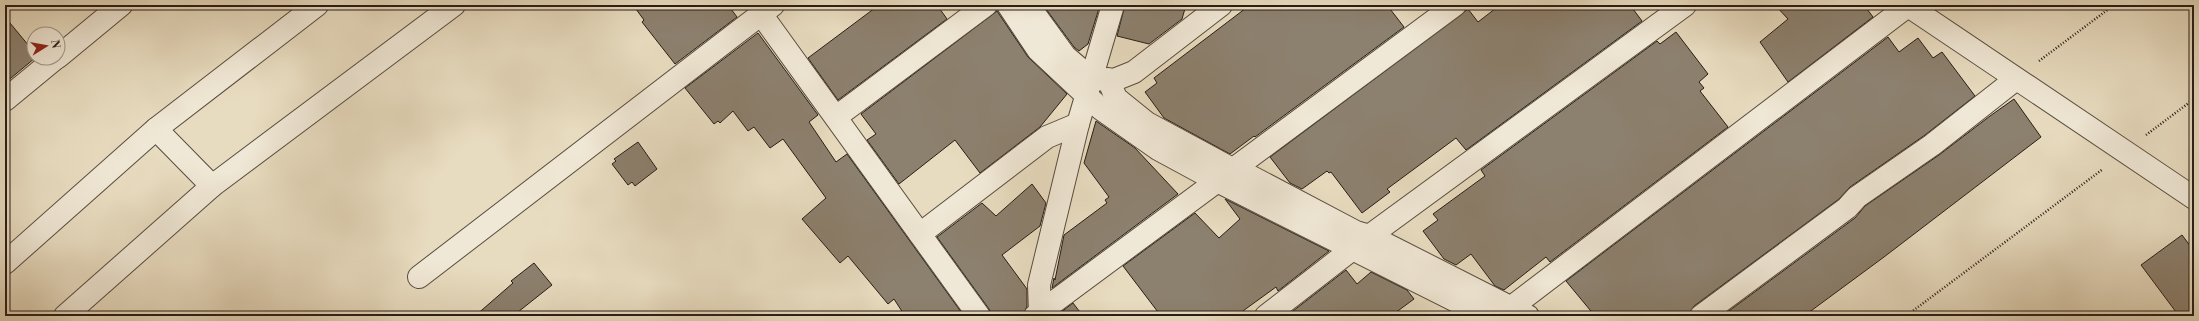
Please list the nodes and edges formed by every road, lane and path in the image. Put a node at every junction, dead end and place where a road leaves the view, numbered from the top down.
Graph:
1 (121, 5) edge
2 (317, 5) edge
3 (454, 5) edge
4 (986, 5) edge
5 (1008, 5) edge
6 (1028, 5) edge
7 (1113, 5) edge
8 (1222, 5) edge
9 (1456, 5) edge
10 (1686, 5) edge
11 (1908, 5) edge
12 (2114, 5) edge
13 (767, 9) edge
14 (66, 50) edge
15 (46, 66) edge
16 (2016, 79) junction
17 (1095, 85) junction
18 (2194, 99) edge
19 (5, 100) edge
20 (836, 117) junction
21 (1078, 124) junction
22 (156, 129) junction
23 (2126, 152) junction
24 (1227, 176) junction
25 (212, 186) junction
26 (2194, 198) edge
27 (920, 234) junction
28 (1362, 242) junction
29 (5, 263) edge
30 (419, 277) dead end
31 (1518, 312) edge
32 (1038, 314) edge
33 (65, 316) edge
34 (979, 316) edge
35 (1266, 316) edge
36 (1486, 316) edge
37 (1701, 316) edge
38 (1906, 316) edge

1 - 14 street
2 - 22 street
3 - 25 street
4 - 20 street
5 - 17 street
6 - 17 street
7 - 17 street
8 - 17 street
9 - 24 street
10 - 28 street
11 - 16 street
11 - 31 street
12 - 16 path
13 - 20 street
13 - 30 street
15 - 19 street
16 - 23 street
16 - 37 street
17 - 21 street
17 - 24 street
18 - 23 path
20 - 27 street
21 - 27 street
21 - 32 street
22 - 25 street
22 - 29 street
23 - 26 street
23 - 38 path
24 - 28 street
24 - 32 street
25 - 33 street
27 - 34 street
28 - 31 street
28 - 35 street
28 - 36 street

